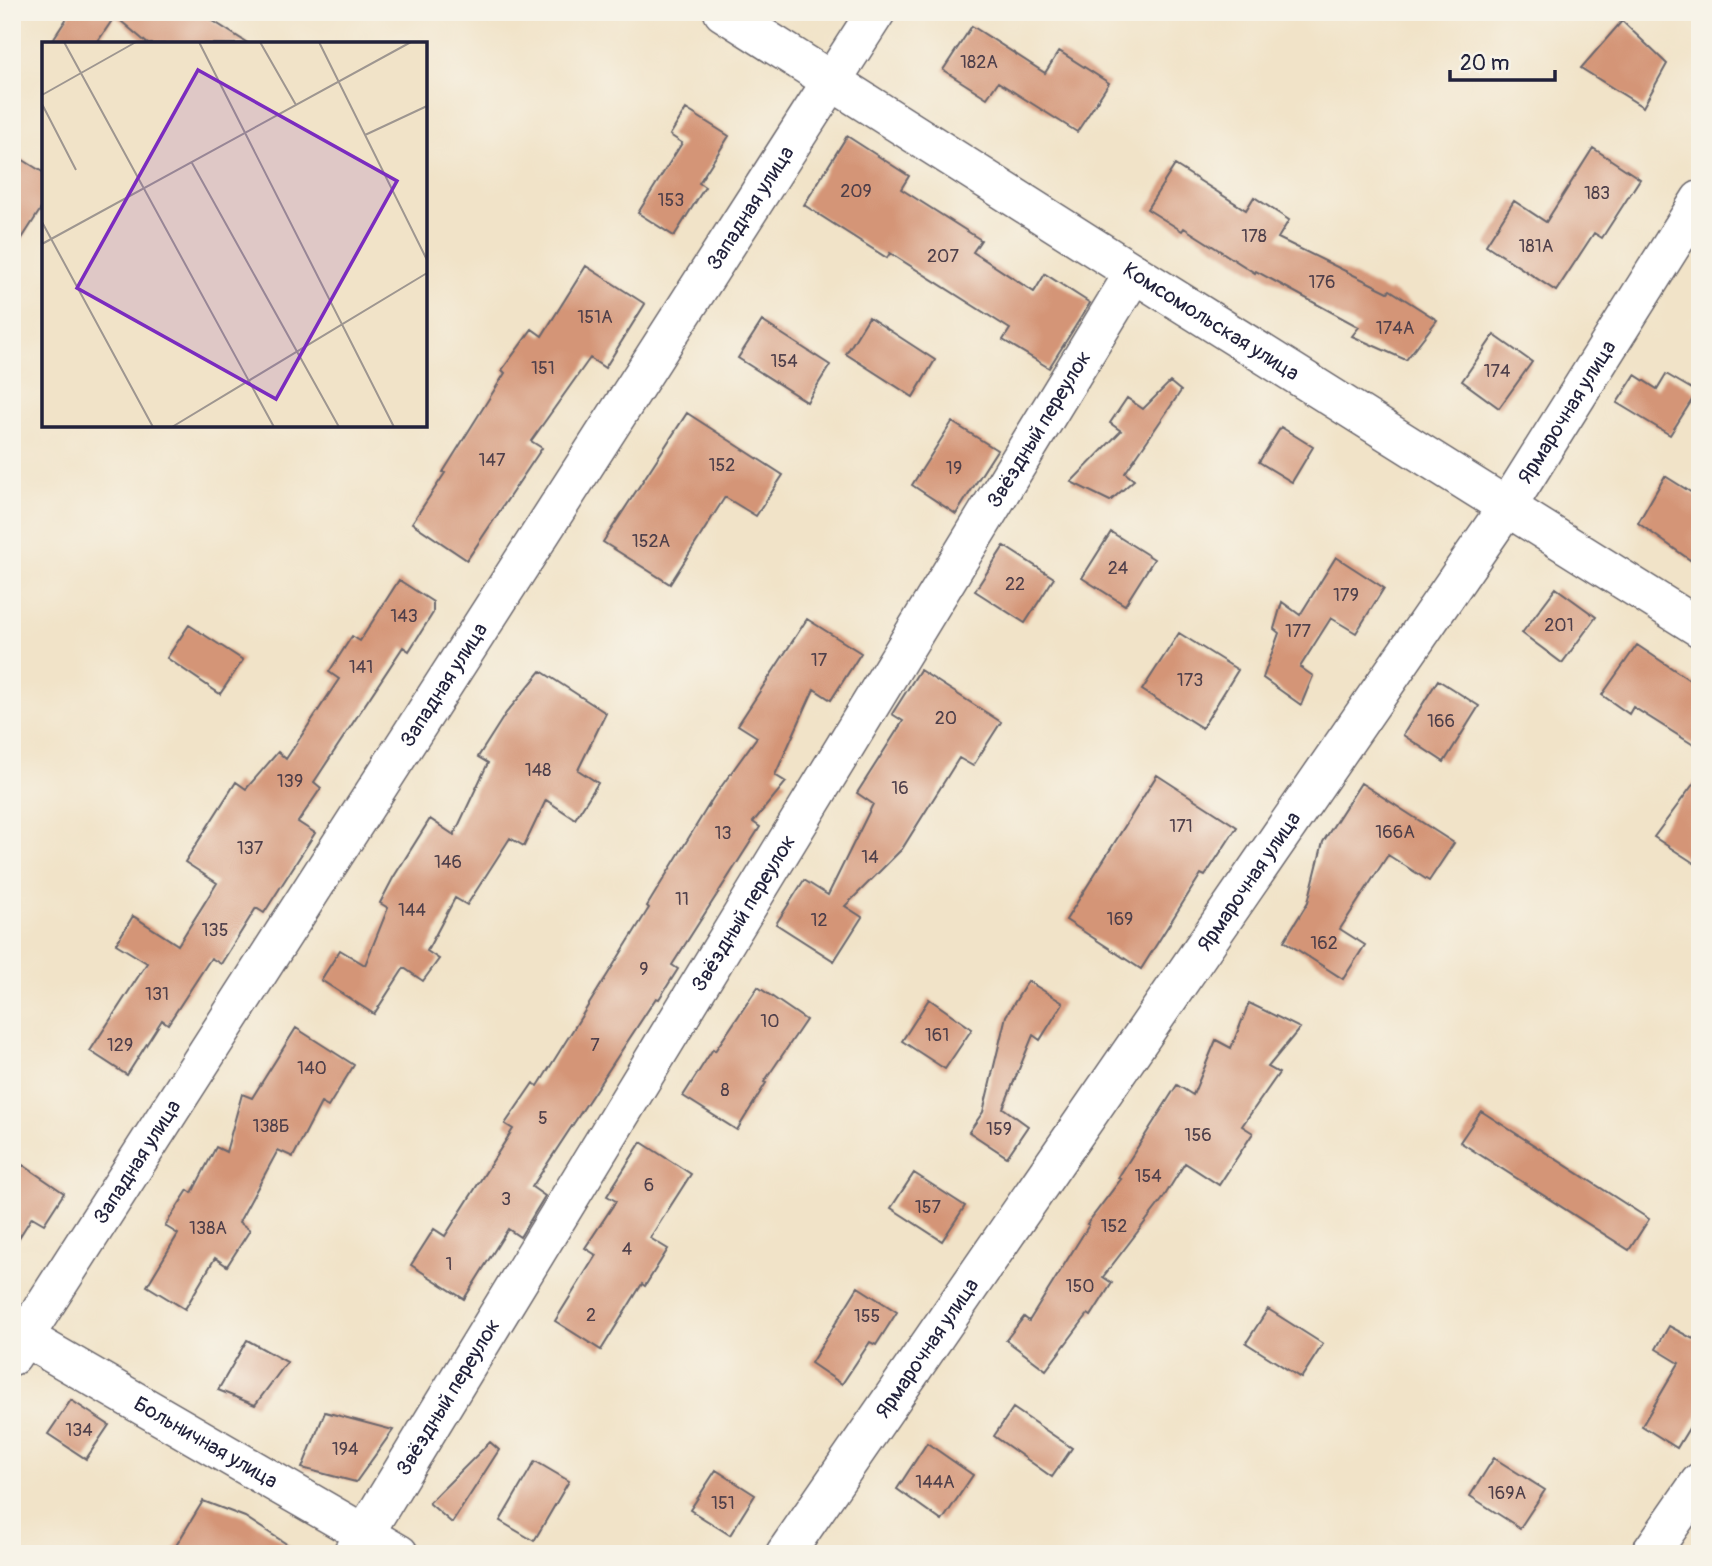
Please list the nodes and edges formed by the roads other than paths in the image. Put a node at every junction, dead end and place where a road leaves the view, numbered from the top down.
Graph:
1 (723, 12) edge
2 (876, 12) edge
3 (833, 83) junction
4 (1700, 200) edge
5 (1134, 274) junction
6 (1507, 507) junction
7 (1700, 628) edge
8 (16, 1341) edge
9 (1700, 1482) edge
10 (358, 1544) edge
11 (399, 1554) edge
12 (785, 1554) edge
13 (1650, 1554) edge

1 - 3 street, Комсомольская улица
2 - 3 street, Западная улица
3 - 5 street, Комсомольская улица
3 - 8 street, Западная улица
4 - 6 street, Ярмарочная улица
5 - 6 street, Комсомольская улица
5 - 10 street, Звёздный переулок
6 - 7 street, Комсомольская улица
6 - 12 street, Ярмарочная улица
8 - 10 street, Больничная улица
9 - 13 street
10 - 11 street, Больничная улица

